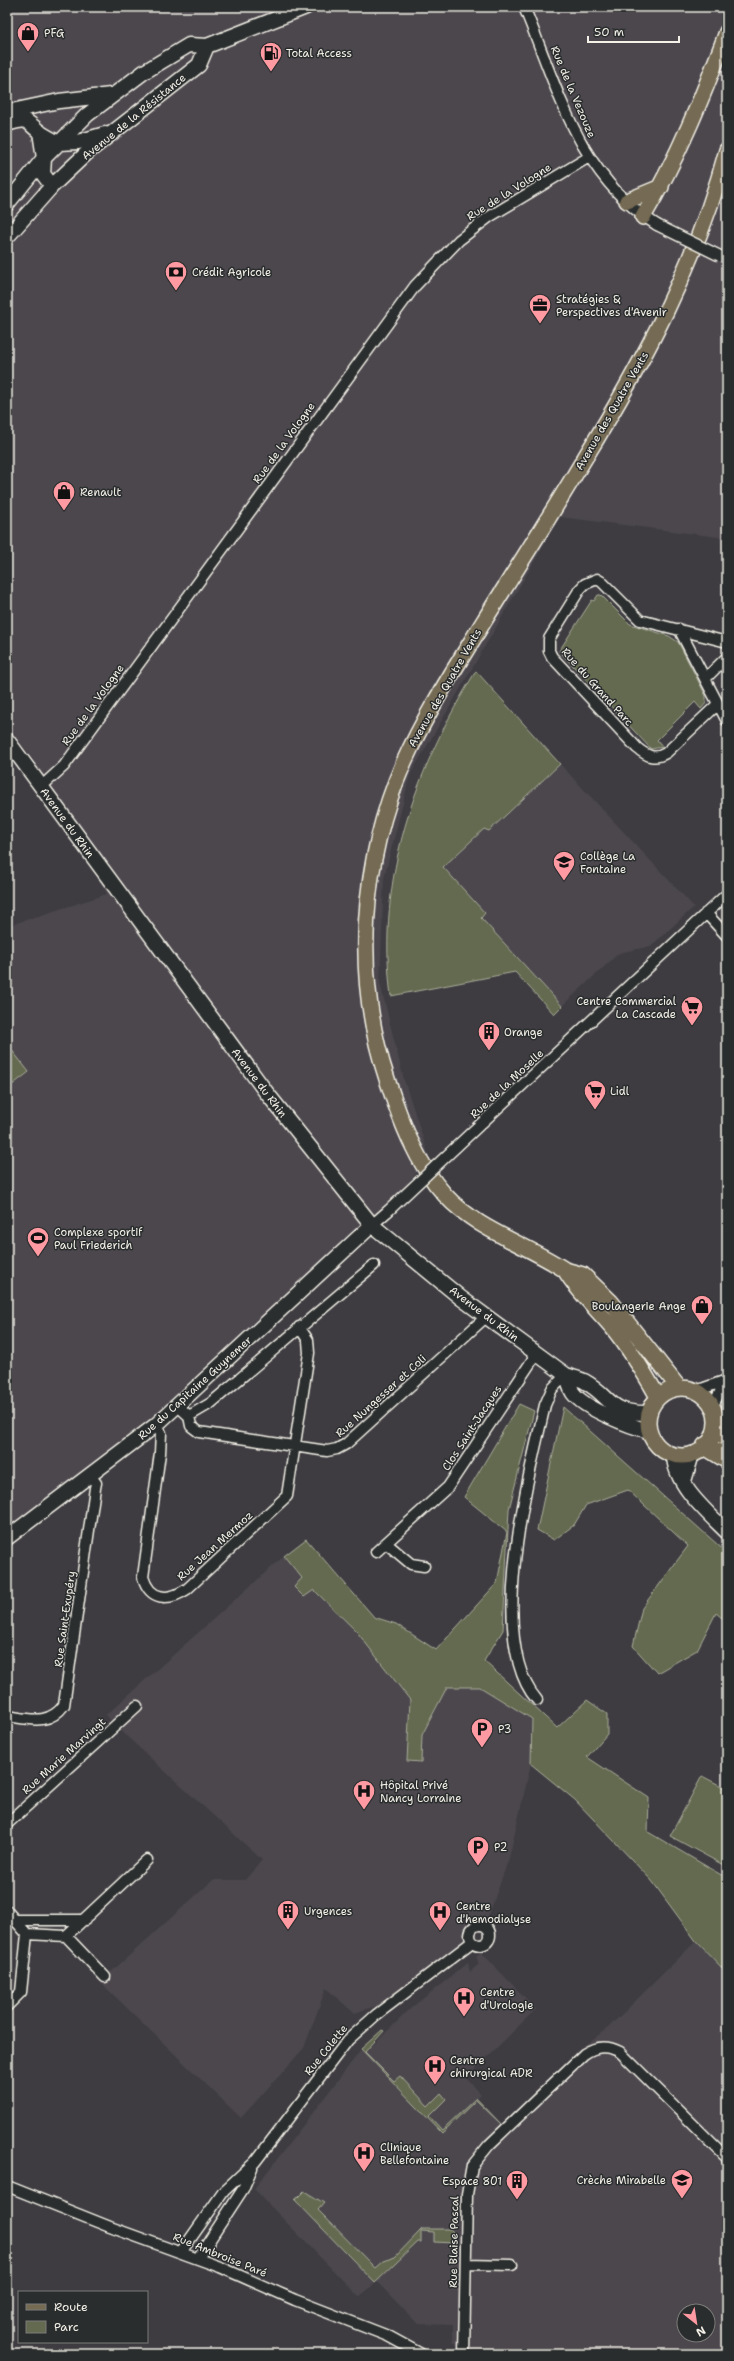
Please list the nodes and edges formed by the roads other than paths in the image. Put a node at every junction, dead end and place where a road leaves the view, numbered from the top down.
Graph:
1 (306, 7) edge
2 (524, 7) edge
3 (727, 32) edge
4 (207, 46) junction
5 (111, 95) junction
6 (7, 112) edge
7 (7, 124) edge
8 (113, 131) junction
9 (40, 132) junction
10 (58, 143) junction
11 (727, 150) edge
12 (589, 157) junction
13 (44, 158) junction
14 (52, 186) junction
15 (661, 187) junction
16 (626, 201) junction
17 (7, 204) edge
18 (643, 217) junction
19 (7, 237) edge
20 (724, 257) edge
21 (679, 629) junction
22 (727, 642) edge
23 (727, 656) edge
24 (705, 679) junction
25 (718, 704) junction
26 (727, 721) edge
27 (7, 740) edge
28 (41, 787) junction
29 (727, 894) edge
30 (706, 913) junction
31 (727, 936) edge
32 (372, 1224) junction
33 (374, 1265) dead end
34 (565, 1270) junction
35 (487, 1316) junction
36 (299, 1327) junction
37 (537, 1353) junction
38 (566, 1375) junction
39 (727, 1379) edge
40 (679, 1388) junction
41 (696, 1391) junction
42 (658, 1397) junction
43 (178, 1406) junction
44 (712, 1407) junction
45 (649, 1413) junction
46 (189, 1416) junction
47 (156, 1425) junction
48 (649, 1431) junction
49 (721, 1434) edge
50 (296, 1446) junction
51 (699, 1450) junction
52 (674, 1455) junction
53 (727, 1459) edge
54 (90, 1476) junction
55 (684, 1481) junction
56 (727, 1532) edge
57 (7, 1538) edge
58 (386, 1543) junction
59 (376, 1552) dead end
60 (424, 1566) dead end
61 (538, 1700) dead end
62 (137, 1706) dead end
63 (7, 1716) edge
64 (7, 1824) edge
65 (147, 1860) dead end
66 (7, 1911) edge
67 (17, 1920) junction
68 (85, 1920) junction
69 (28, 1934) junction
70 (66, 1936) junction
71 (472, 1942) dead end
72 (105, 1977) dead end
73 (7, 2006) edge
74 (727, 2158) edge
75 (255, 2162) junction
76 (7, 2186) edge
77 (181, 2252) junction
78 (198, 2258) junction
79 (466, 2264) junction
80 (512, 2266) dead end
81 (421, 2354) edge
82 (464, 2354) edge

1 - 4 main road
2 - 12 street, Rue de la Vezouze
3 - 15 main road
4 - 5 main road
4 - 8 main road, Avenue de la Résistance
5 - 6 main road
5 - 10 main road
7 - 9 main road
8 - 10 main road
8 - 14 main road, Avenue de la Résistance
9 - 10 main road
9 - 13 main road
10 - 13 main road
11 - 34 main road, Avenue des Quatre Vents
12 - 16 street, Rue de la Vezouze
12 - 28 street, Rue de la Vologne
13 - 14 main road
13 - 17 main road
14 - 19 main road, Avenue de la Résistance
15 - 16 main road
15 - 18 main road
16 - 18 street, Rue de la Vezouze
18 - 20 street, Rue de la Vezouze, bridge
21 - 22 street, Rue du Grand Parc
21 - 24 street
21 - 25 street, Rue du Grand Parc
23 - 24 street
24 - 25 street
25 - 26 street
27 - 28 main road, Avenue du Rhin
28 - 32 main road, Avenue du Rhin
29 - 30 street, Rue de la Moselle
30 - 31 street
30 - 32 street, Rue de la Moselle, bridge
32 - 35 main road, Avenue du Rhin
32 - 43 main road, Rue du Capitaine Guynemer
33 - 36 street
34 - 40 main road, Avenue des Quatre Vents
34 - 42 main road, Avenue des Quatre Vents
35 - 37 main road, Avenue du Rhin
35 - 50 street, Rue Nungesser et Coli
36 - 46 street
36 - 50 street, Rue Jean Mermoz
37 - 38 main road, Avenue du Rhin
37 - 58 street, Clos Saint-Jacques
38 - 45 main road, Avenue du Rhin
38 - 48 main road
38 - 61 street
39 - 41 street
39 - 44 street
40 - 41 main road
40 - 42 main road
41 - 44 main road
42 - 45 main road
43 - 46 street
43 - 47 main road, Rue du Capitaine Guynemer
44 - 49 main road
45 - 48 main road
46 - 50 street, Rue Nungesser et Coli
47 - 50 street, Rue Jean Mermoz
47 - 54 main road, Rue du Capitaine Guynemer
48 - 52 main road
49 - 51 main road
51 - 52 main road
51 - 53 highway
51 - 55 main road
52 - 55 main road
54 - 57 main road, Rue du Capitaine Guynemer
54 - 63 street, Rue Saint-Exupéry
55 - 56 main road
58 - 59 street, Clos Saint-Jacques
58 - 60 street
62 - 64 street, Rue Marie Marvingt
65 - 68 street
66 - 67 street
67 - 68 street
67 - 69 street
68 - 70 street
69 - 70 street
69 - 73 street
70 - 72 street
71 - 75 street, Rue Colette
74 - 79 street, Rue Blaise Pascal
75 - 77 street, Rue Colette
75 - 78 street, Rue Colette
76 - 77 street, Rue Ambroise Paré
77 - 78 street, Rue Ambroise Paré
78 - 81 street, Rue Ambroise Paré
79 - 80 street
79 - 82 street, Rue Blaise Pascal

